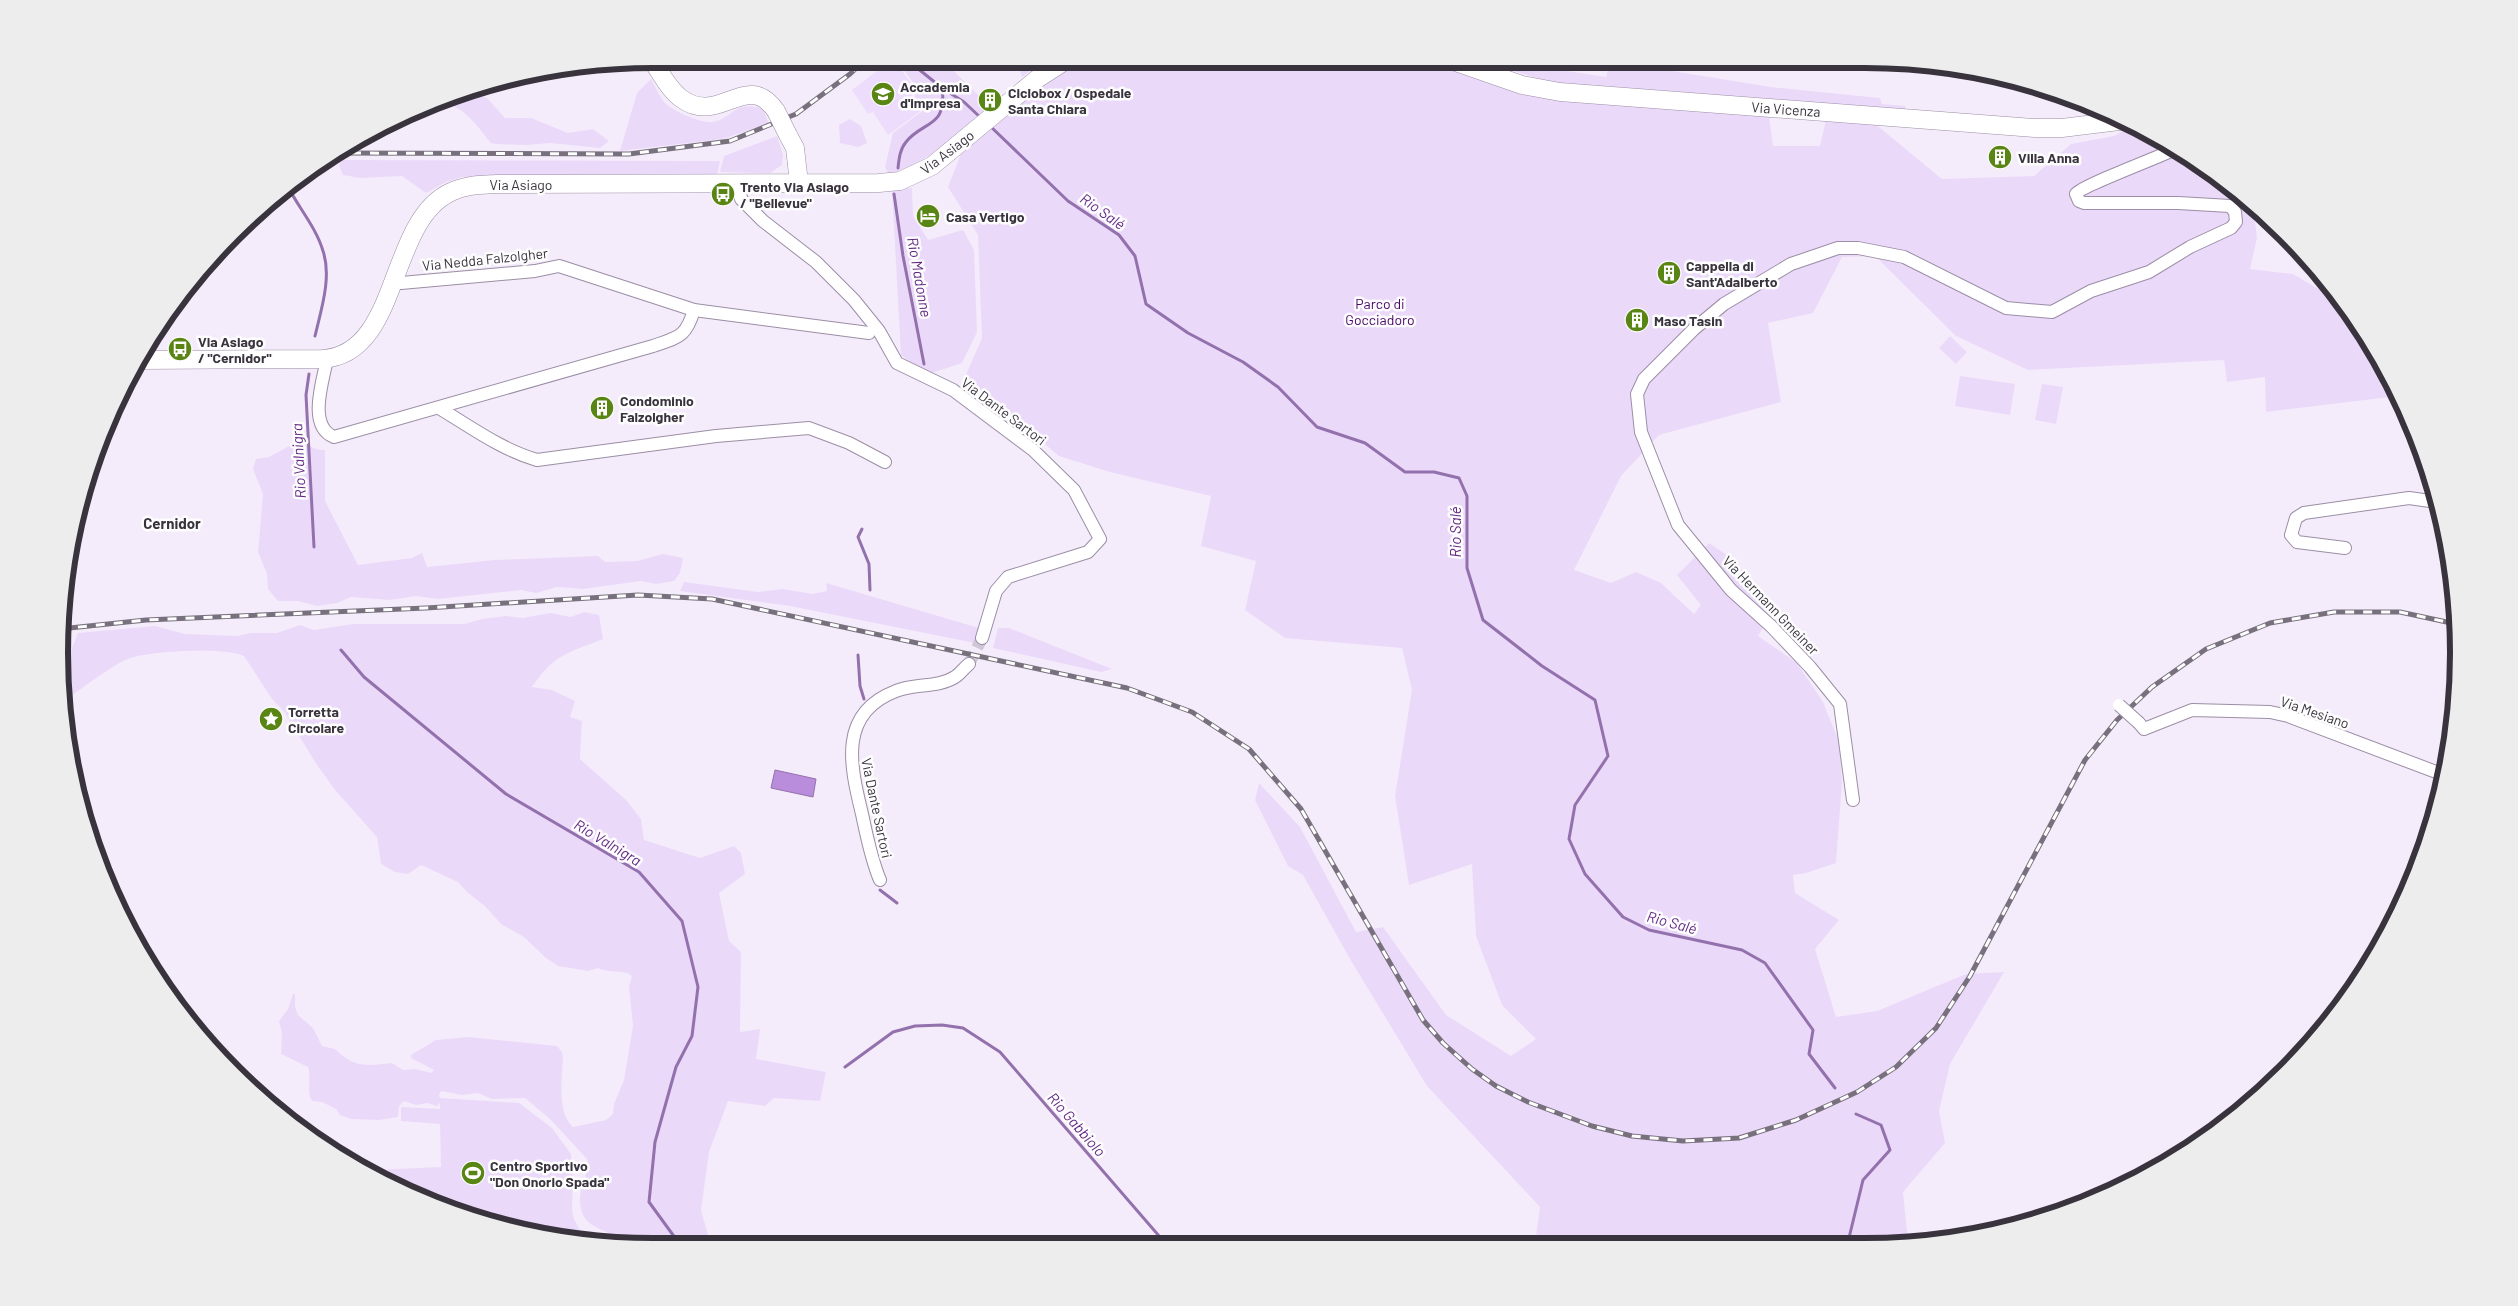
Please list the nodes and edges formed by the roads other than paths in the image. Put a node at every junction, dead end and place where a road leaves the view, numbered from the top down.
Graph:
1 (657, 68) edge
2 (1054, 68) edge
3 (1473, 68) edge
4 (2111, 122) edge
5 (2169, 153) edge
6 (739, 183) junction
7 (799, 183) junction
8 (392, 281) junction
9 (694, 310) junction
10 (869, 334) dead end
11 (327, 359) junction
12 (146, 360) edge
13 (439, 408) junction
14 (885, 462) dead end
15 (2431, 501) edge
16 (2345, 548) dead end
17 (982, 638) tunnel mouth
18 (969, 664) tunnel mouth
19 (2119, 705) dead end
20 (2438, 773) edge
21 (1852, 800) dead end
22 (880, 880) dead end

1 - 7 main road, bridge
2 - 7 main road, Via Asiago
3 - 4 main road, Via Vicenza
5 - 21 street, Via Hermann Gmeiner
6 - 7 main road, Via Asiago
6 - 8 main road, Via Asiago
6 - 17 street, Via Dante Sartori
8 - 9 street, Via Nedda Falzolgher
8 - 11 main road, Via Asiago
9 - 10 street, Via Nedda Falzolgher
9 - 13 street
11 - 12 main road, Via Asiago
11 - 13 street
13 - 14 street
15 - 16 street
18 - 22 street, Via Dante Sartori
19 - 20 street, Via Mesiano, bridge

